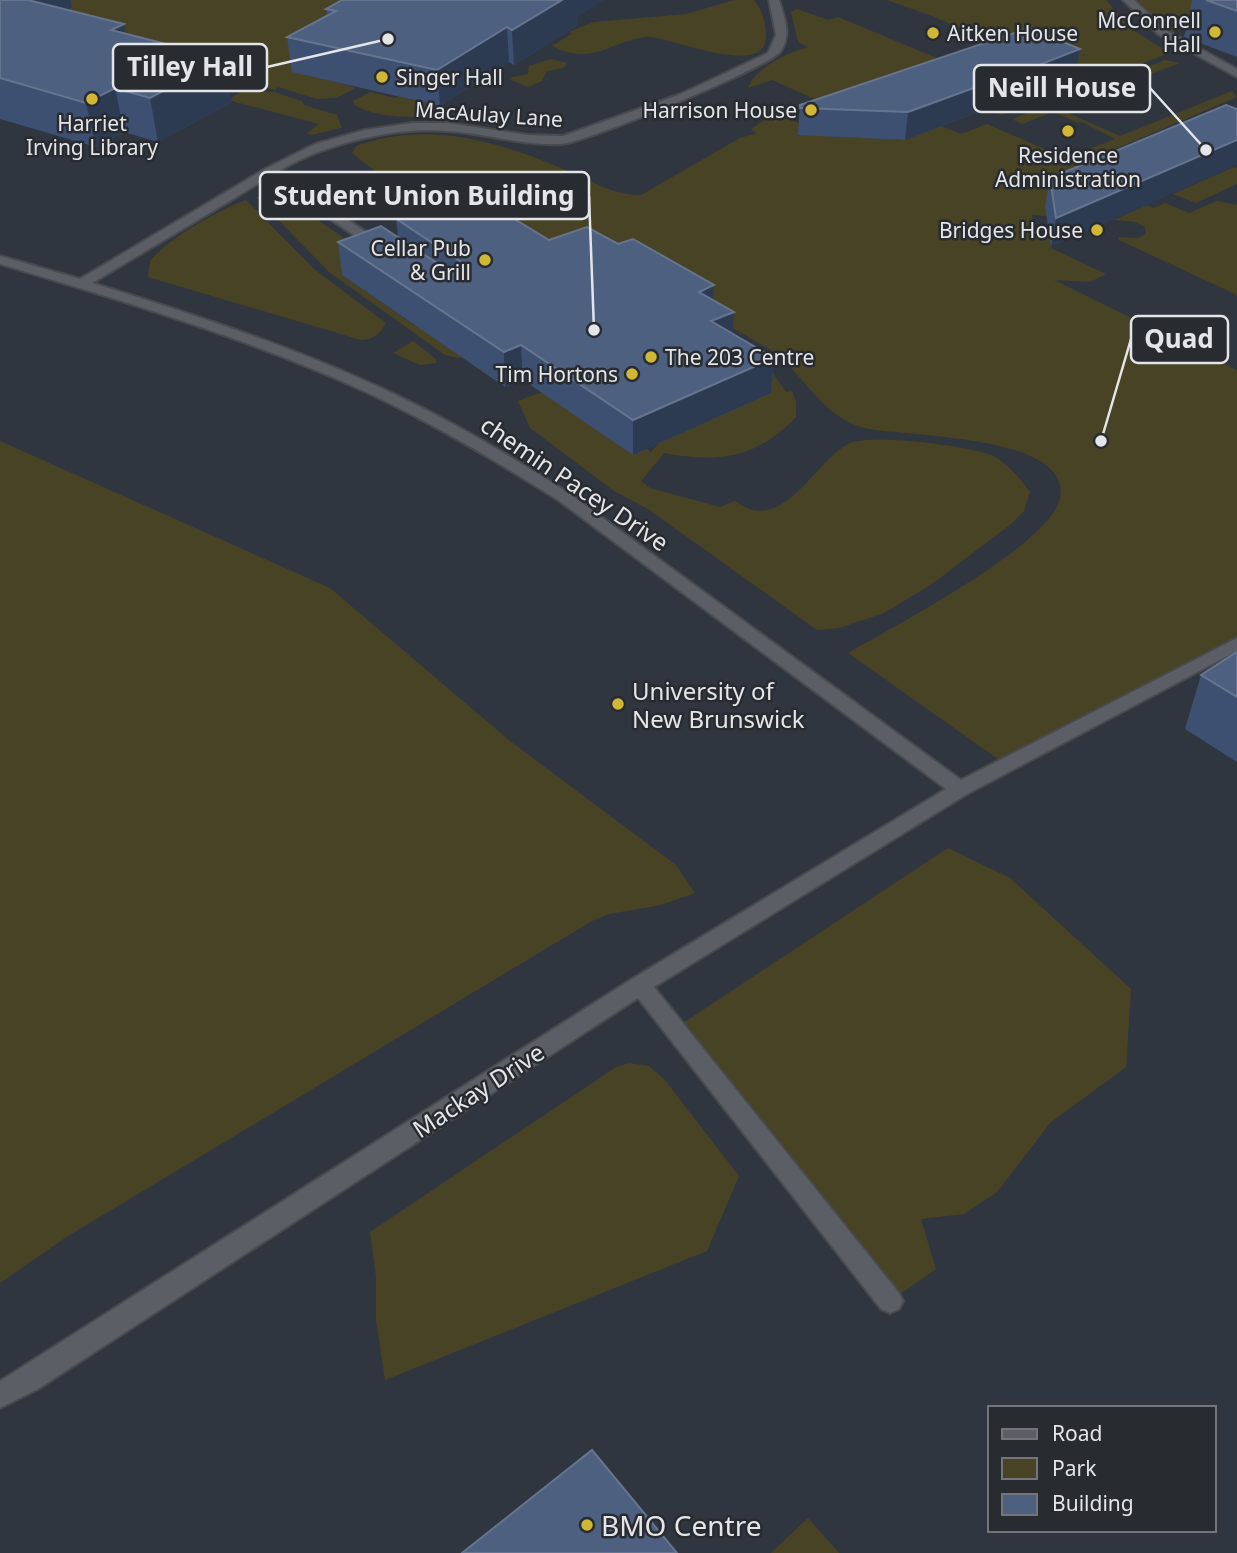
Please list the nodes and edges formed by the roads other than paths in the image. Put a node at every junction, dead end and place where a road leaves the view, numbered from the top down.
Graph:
1 (774, 0) edge
2 (1128, 0) edge
3 (1237, 74) edge
4 (268, 172) junction
5 (394, 256) edge
6 (0, 260) edge
7 (81, 284) junction
8 (1237, 644) edge
9 (960, 789) junction
10 (640, 985) junction
11 (890, 1301) dead end
12 (0, 1395) edge

1 - 4 street, MacAulay Lane
2 - 3 street
4 - 5 street
4 - 7 street, MacAulay Lane
6 - 7 street, chemin Pacey Drive
7 - 9 street, chemin Pacey Drive
8 - 9 street, Mackay Drive
9 - 10 street, Mackay Drive
10 - 11 street
10 - 12 street, Mackay Drive

